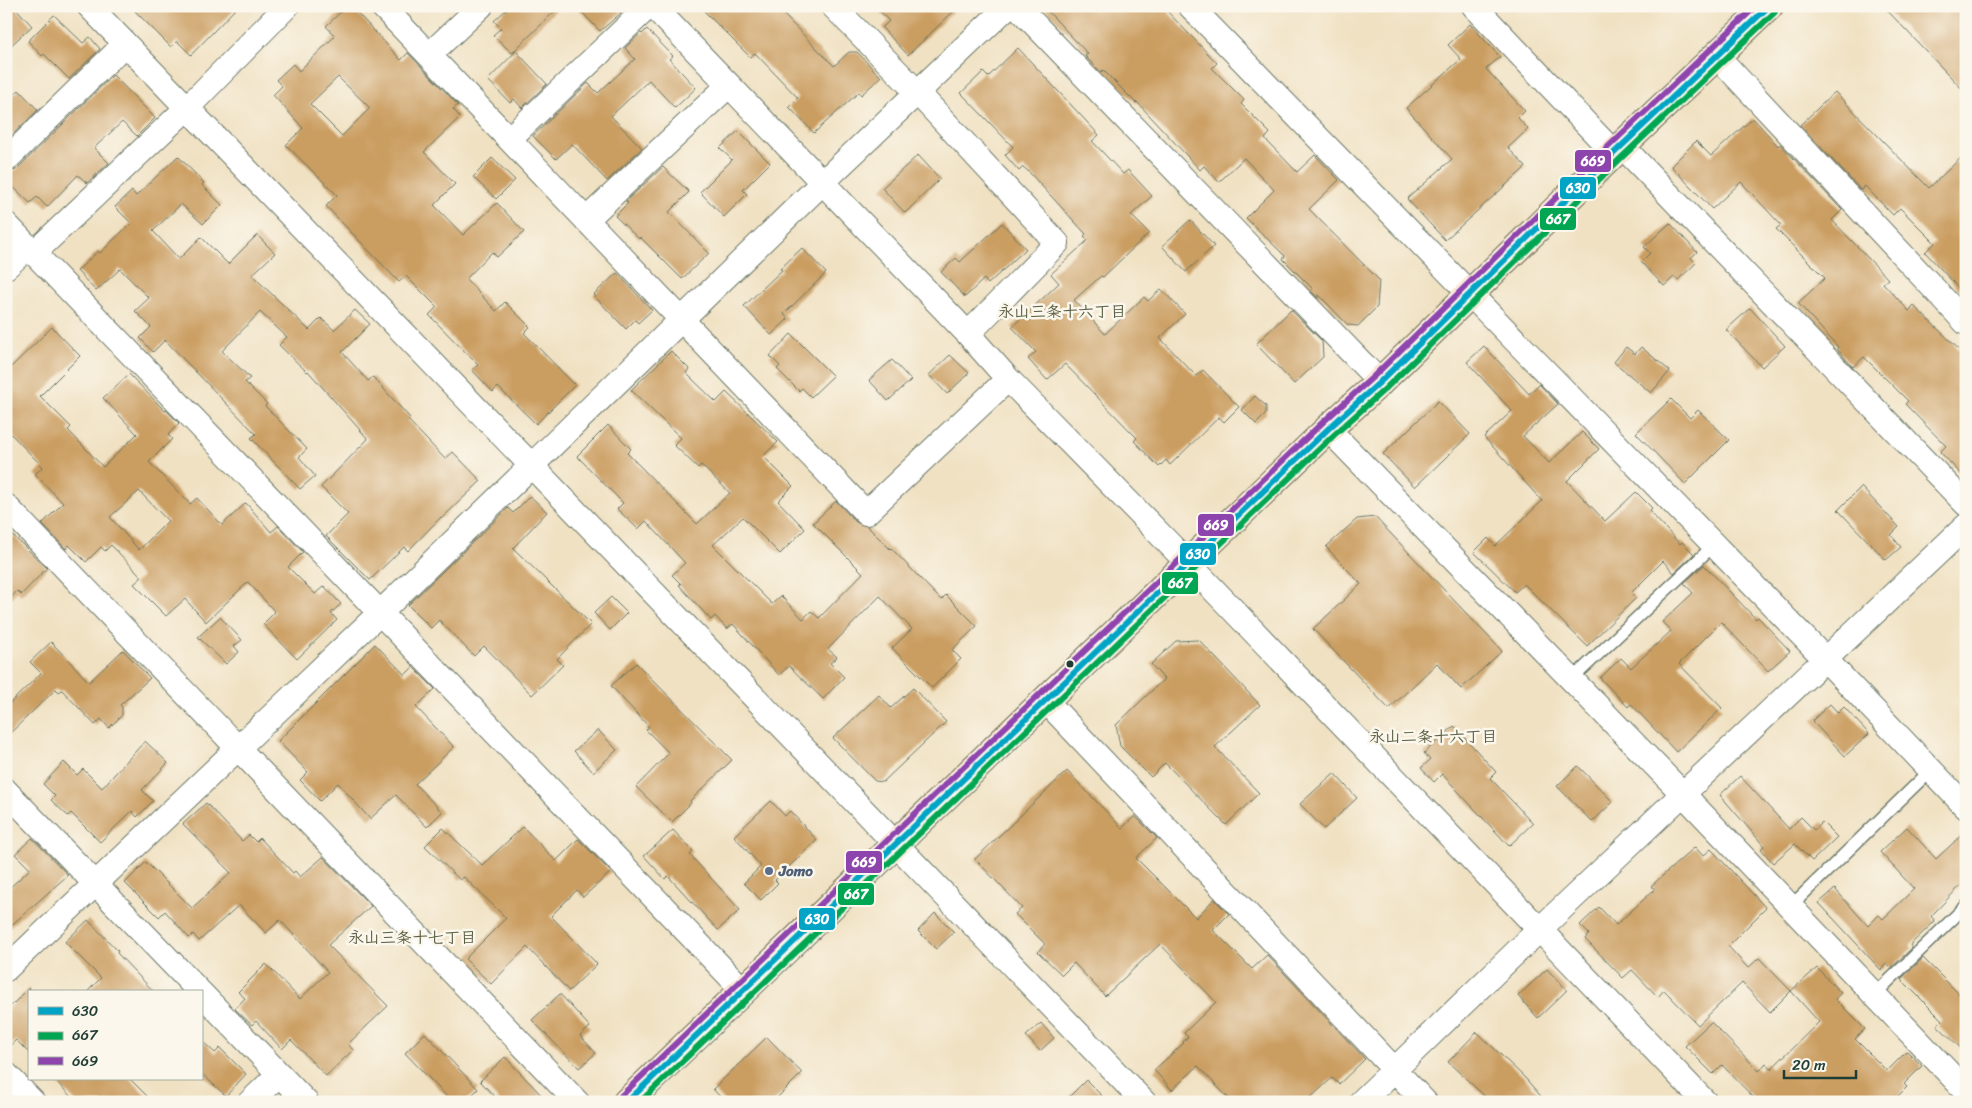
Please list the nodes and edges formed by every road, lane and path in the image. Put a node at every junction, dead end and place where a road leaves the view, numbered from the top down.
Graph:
1 (89, 6) edge
2 (287, 6) edge
3 (382, 6) edge
4 (481, 6) edge
5 (651, 6) edge
6 (833, 6) edge
7 (1008, 6) edge
8 (1017, 6) edge
9 (1190, 6) edge
10 (1474, 6) edge
11 (1769, 6) edge
12 (125, 44) junction
13 (429, 55) junction
14 (1717, 56) junction
15 (729, 85) junction
16 (918, 93) junction
17 (186, 108) junction
18 (509, 139) junction
19 (1618, 150) junction
20 (6, 160) edge
21 (822, 183) junction
22 (586, 220) junction
23 (6, 224) edge
24 (31, 250) junction
25 (6, 267) edge
26 (1471, 294) junction
27 (682, 320) junction
28 (1966, 323) edge
29 (968, 334) junction
30 (1008, 379) junction
31 (1380, 382) junction
32 (1328, 429) junction
33 (531, 464) junction
34 (1966, 504) edge
35 (6, 506) edge
36 (1966, 526) edge
37 (1714, 545) junction
38 (1188, 563) junction
39 (380, 612) junction
40 (1825, 659) junction
41 (1572, 679) junction
42 (1046, 701) junction
43 (238, 748) junction
44 (1931, 770) junction
45 (6, 791) edge
46 (1684, 795) junction
47 (1966, 807) edge
48 (896, 844) junction
49 (95, 883) junction
50 (1966, 906) edge
51 (1790, 907) junction
52 (1539, 930) junction
53 (6, 970) edge
54 (197, 990) edge
55 (743, 990) junction
56 (202, 995) edge
57 (1874, 995) junction
58 (1394, 1070) junction
59 (6, 1074) edge
60 (279, 1074) junction
61 (1966, 1090) edge
62 (33, 1102) edge
63 (250, 1102) edge
64 (306, 1102) edge
65 (577, 1102) edge
66 (627, 1102) edge
67 (1144, 1102) edge
68 (1361, 1102) edge
69 (1426, 1102) edge
70 (1704, 1102) edge

1 - 12 street
2 - 17 street
3 - 13 street
4 - 13 street
5 - 15 street
5 - 18 street
6 - 16 street
7 - 16 street
8 - 31 street
9 - 26 street
10 - 19 street
11 - 14 highway
12 - 17 street
12 - 20 street
13 - 18 street
14 - 19 highway
14 - 28 street
15 - 21 street
15 - 22 street
16 - 21 street
16 - 29 street
17 - 24 street
17 - 33 street
18 - 22 street
19 - 26 highway
19 - 34 street
21 - 27 street
21 - 29 street
22 - 27 street
23 - 24 street
24 - 25 street
24 - 39 street
26 - 31 highway
26 - 37 street
27 - 30 street
27 - 33 street
29 - 30 street
30 - 38 street
31 - 32 highway
32 - 38 highway
32 - 41 street
33 - 39 street
33 - 48 street
35 - 43 street
36 - 40 street
37 - 40 street
37 - 41 lane
38 - 42 highway
38 - 52 street
39 - 43 street
39 - 55 street
40 - 44 street
40 - 46 street
41 - 46 street
42 - 48 highway
42 - 58 street
43 - 49 street
43 - 65 street
44 - 47 street
44 - 51 lane
45 - 49 street
46 - 51 street
46 - 52 street
48 - 55 highway
48 - 67 street
49 - 53 street
49 - 54 street
50 - 57 lane
51 - 57 street
52 - 58 street
52 - 70 street
55 - 66 highway
56 - 60 street
57 - 61 street
58 - 68 street
58 - 69 street
59 - 62 street
60 - 63 street
60 - 64 street

